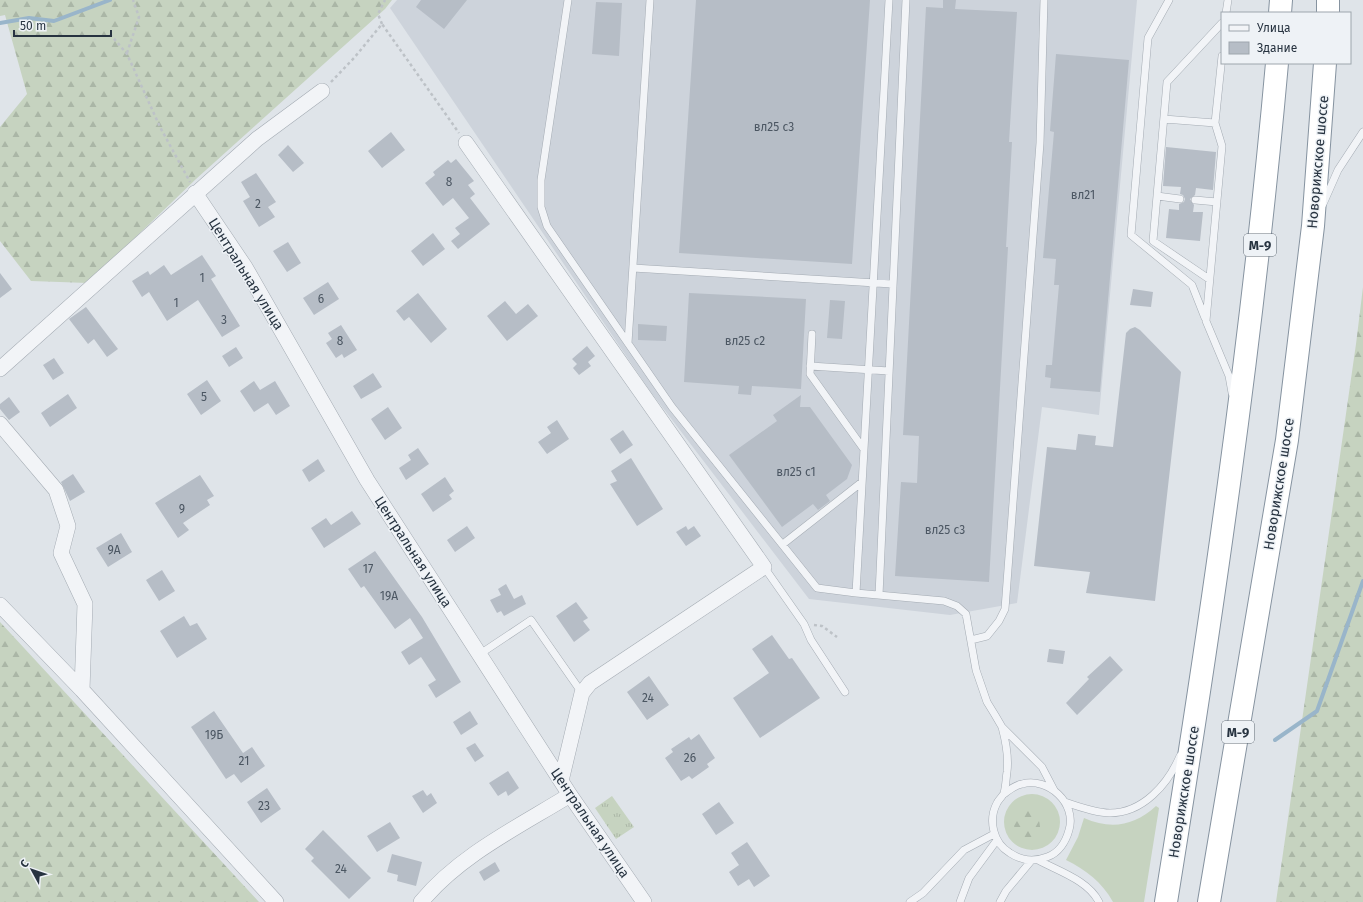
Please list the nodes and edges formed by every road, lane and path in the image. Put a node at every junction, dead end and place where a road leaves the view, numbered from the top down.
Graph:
1 (133, 0) edge
2 (386, 0) edge
3 (568, 0) edge
4 (650, 0) edge
5 (889, 0) edge
6 (906, 0) edge
7 (1044, 0) edge
8 (1169, 0) edge
9 (1228, 0) edge
10 (1281, 0) edge
11 (1328, 0) edge
12 (1226, 12) edge
13 (1280, 12) edge
14 (1328, 12) edge
15 (382, 24) junction
16 (1221, 24) edge
17 (110, 34) dead end
18 (127, 54) junction
19 (1221, 64) edge
20 (1277, 64) edge
21 (1325, 64) edge
22 (322, 91) joint
23 (1164, 119) junction
24 (1215, 123) junction
25 (1363, 132) edge
26 (466, 143) joint
27 (195, 193) junction
28 (1157, 196) junction
29 (1180, 199) dead end
30 (1194, 200) dead end
31 (1217, 202) junction
32 (1313, 226) junction
33 (633, 268) junction
34 (1210, 280) junction
35 (872, 283) junction
36 (892, 284) junction
37 (1206, 321) junction
38 (812, 334) dead end
39 (628, 342) junction
40 (810, 366) junction
41 (0, 369) edge
42 (868, 370) junction
43 (889, 371) junction
44 (0, 424) edge
45 (1238, 427) junction
46 (863, 448) junction
47 (862, 482) junction
48 (783, 544) junction
49 (764, 567) junction
50 (856, 593) junction
51 (879, 594) junction
52 (0, 605) edge
53 (804, 624) junction
54 (837, 637) dead end
55 (971, 640) junction
56 (480, 654) junction
57 (82, 690) junction
58 (845, 692) dead end
59 (582, 693) junction
60 (1195, 725) junction
61 (1002, 726) junction
62 (561, 781) junction
63 (1054, 790) junction
64 (1004, 794) junction
65 (570, 795) junction
66 (1065, 802) junction
67 (996, 837) junction
68 (1034, 860) junction
69 (276, 902) edge
70 (420, 902) edge
71 (644, 902) edge
72 (910, 902) edge
73 (960, 902) edge
74 (1000, 902) edge
75 (1099, 902) edge
76 (1166, 902) edge
77 (1209, 902) edge

1 - 18 path
2 - 15 path
3 - 39 lane
4 - 33 lane
5 - 35 lane
6 - 36 lane
7 - 55 lane
8 - 37 lane
9 - 12 lane
10 - 13 highway
11 - 14 highway
15 - 22 path
15 - 26 path
16 - 23 lane
17 - 18 path
18 - 27 path
19 - 24 lane
20 - 45 highway, Новорижское шоссе / М-9
21 - 32 highway, Новорижское шоссе / М-9
22 - 27 street
23 - 24 lane
23 - 28 lane
24 - 31 lane
25 - 32 lane
26 - 49 street
27 - 41 street
27 - 56 street, Центральная улица
28 - 29 lane
28 - 34 lane
30 - 31 lane
31 - 34 lane
32 - 77 highway, Новорижское шоссе / М-9
33 - 35 lane
33 - 39 lane
34 - 37 lane
35 - 36 lane
35 - 42 lane
36 - 43 lane
37 - 45 lane
38 - 40 lane
39 - 48 lane
40 - 42 lane
40 - 46 lane
42 - 43 lane
42 - 46 lane
43 - 51 lane
44 - 57 street
45 - 60 highway, Новорижское шоссе / М-9
46 - 47 lane
47 - 48 lane
47 - 50 lane
48 - 50 lane
49 - 53 lane
49 - 59 street
50 - 51 lane
51 - 55 lane
52 - 57 street
53 - 54 path
53 - 58 lane
55 - 61 lane
56 - 59 lane
56 - 62 street, Центральная улица
57 - 69 street
59 - 62 street
60 - 66 lane
60 - 76 highway, Новорижское шоссе / М-9
61 - 63 lane
61 - 64 lane
62 - 65 street, Центральная улица
63 - 64 lane
63 - 66 lane
64 - 67 lane
65 - 70 street
65 - 71 street, Центральная улица
66 - 68 lane
67 - 68 lane
67 - 72 lane
67 - 73 lane
68 - 74 lane
68 - 75 lane

